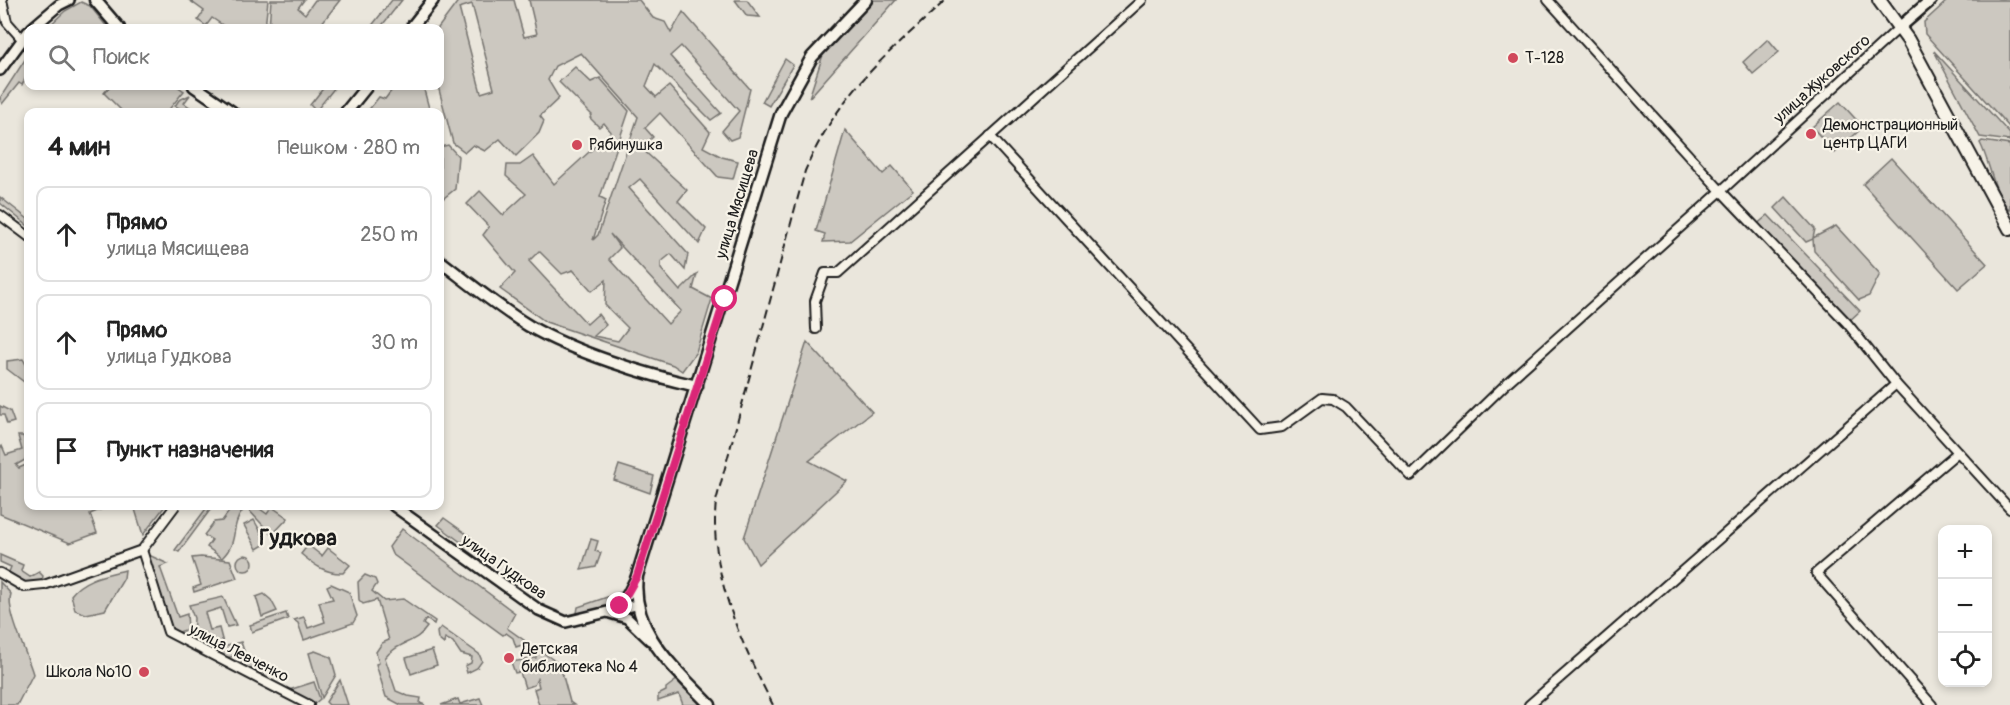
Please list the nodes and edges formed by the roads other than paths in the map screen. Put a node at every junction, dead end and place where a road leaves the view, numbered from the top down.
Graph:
1 (2, 0) edge
2 (69, 0) edge
3 (95, 0) edge
4 (433, 0) edge
5 (866, 0) edge
6 (1142, 0) edge
7 (1548, 0) edge
8 (1879, 0) edge
9 (1931, 0) edge
10 (37, 24) edge
11 (116, 24) edge
12 (414, 24) edge
13 (1900, 27) junction
14 (24, 34) edge
15 (24, 36) edge
16 (0, 70) edge
17 (200, 90) edge
18 (364, 90) edge
19 (226, 108) edge
20 (349, 108) edge
21 (990, 136) junction
22 (1721, 191) junction
23 (0, 215) edge
24 (2010, 227) edge
25 (24, 233) edge
26 (444, 264) edge
27 (816, 329) dead end
28 (1896, 384) junction
29 (698, 386) junction
30 (1958, 453) junction
31 (2010, 509) edge
32 (172, 510) edge
33 (400, 510) edge
34 (142, 550) junction
35 (0, 573) edge
36 (637, 576) junction
37 (636, 605) junction
38 (608, 613) junction
39 (650, 640) junction
40 (309, 705) edge
41 (710, 705) edge
42 (1529, 705) edge
43 (1932, 705) edge

1 - 14 street
2 - 10 street
3 - 11 main road
4 - 12 main road
5 - 29 main road, улица Мясищева
6 - 21 street
7 - 22 street
8 - 13 main road
9 - 13 main road, улица Жуковского
13 - 22 street, улица Жуковского
13 - 24 main road
15 - 16 street
17 - 19 main road
18 - 20 main road
21 - 22 street, улица Жуковского
21 - 27 street
22 - 28 street
23 - 25 street
26 - 29 main road
28 - 30 street
28 - 42 street
29 - 36 main road, улица Мясищева
30 - 31 street
30 - 43 street
32 - 34 street
33 - 38 street, улица Гудкова
34 - 35 street
34 - 40 street, улица Левченко
36 - 37 main road, улица Мясищева
36 - 38 street
37 - 38 street, улица Гудкова
37 - 39 main road
38 - 39 street
39 - 41 main road

